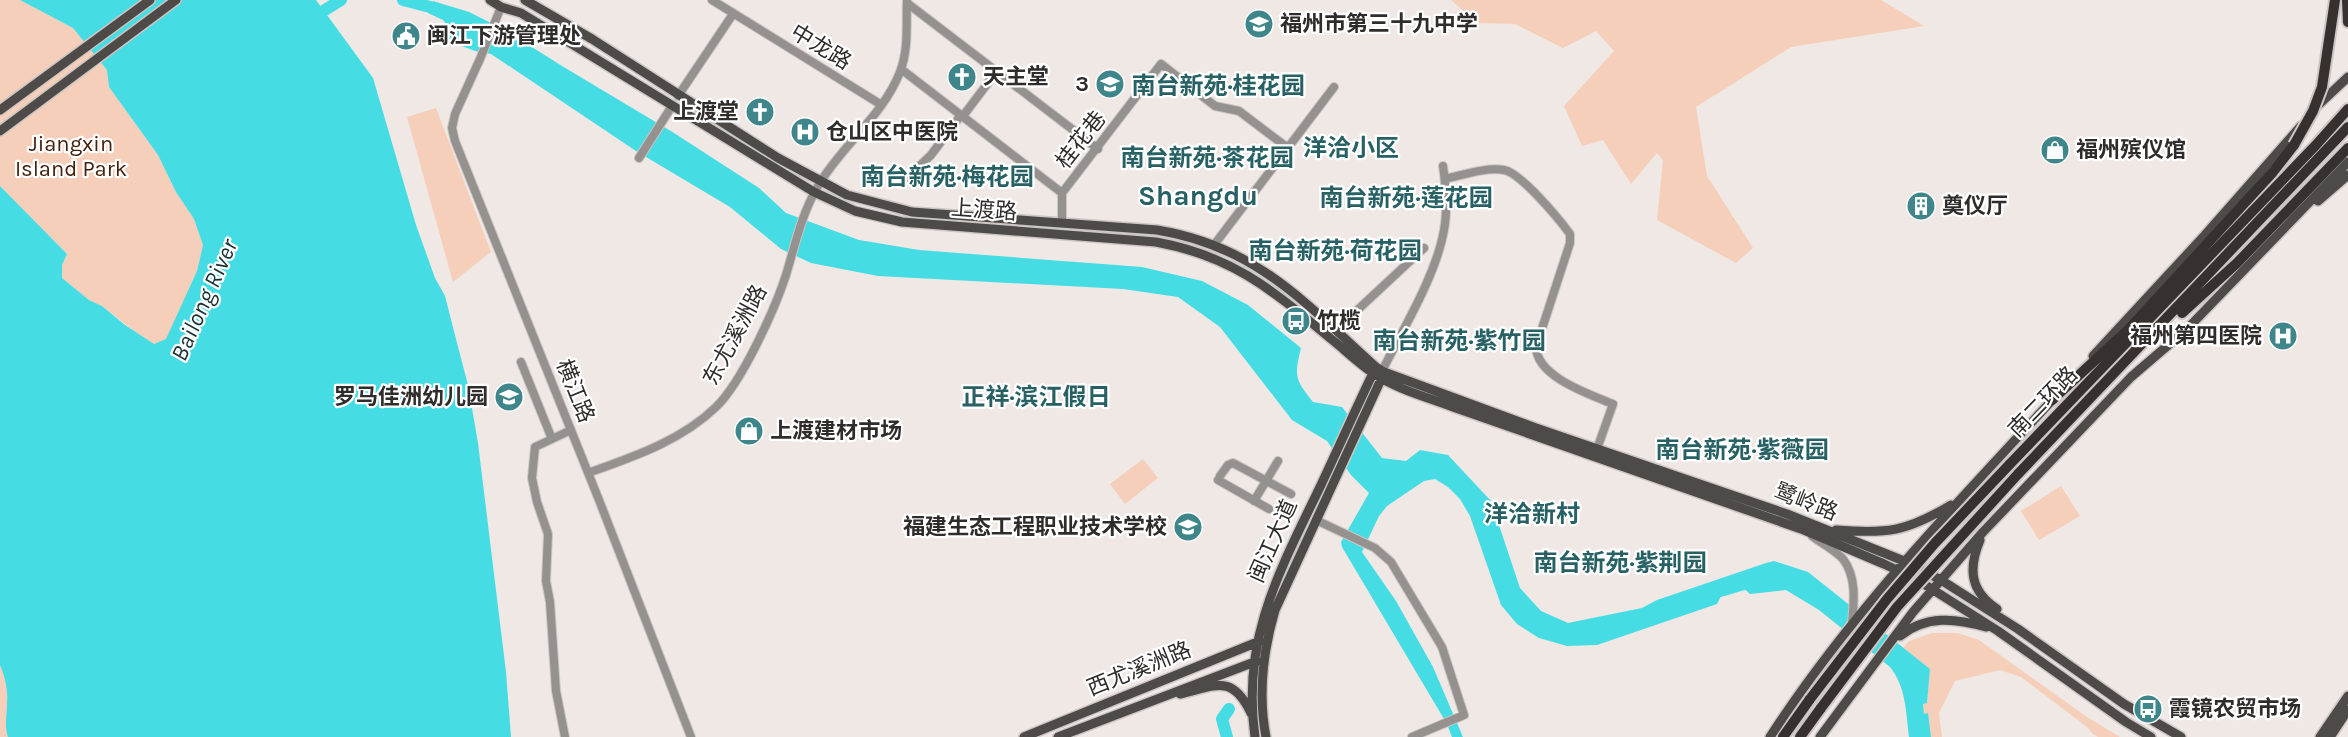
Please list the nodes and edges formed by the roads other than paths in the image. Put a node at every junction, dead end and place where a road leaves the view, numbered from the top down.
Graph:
1 (150, 0) edge
2 (176, 0) edge
3 (490, 0) edge
4 (525, 0) edge
5 (712, 0) edge
6 (2335, 0) edge
7 (2347, 0) edge
8 (907, 1) edge
9 (500, 7) edge
10 (733, 14) junction
11 (2348, 22) edge
12 (901, 69) junction
13 (997, 71) junction
14 (2348, 77) edge
15 (1334, 87) dead end
16 (678, 96) junction
17 (880, 104) junction
18 (672, 106) junction
19 (2348, 109) edge
20 (0, 110) edge
21 (962, 116) junction
22 (2348, 127) edge
23 (0, 131) edge
24 (1288, 148) junction
25 (2348, 148) edge
26 (1098, 149) junction
27 (639, 158) dead end
28 (2348, 162) edge
29 (1443, 166) dead end
30 (2348, 175) edge
31 (906, 179) dead end
32 (1445, 179) junction
33 (820, 182) junction
34 (814, 192) junction
35 (1062, 193) junction
36 (2297, 217) junction
37 (1062, 223) junction
38 (1214, 245) junction
39 (1424, 248) dead end
40 (2129, 329) junction
41 (1336, 330) junction
42 (521, 362) dead end
43 (2123, 365) junction
44 (2101, 369) junction
45 (1379, 372) junction
46 (2052, 400) junction
47 (571, 430) junction
48 (552, 439) junction
49 (1598, 448) junction
50 (1278, 462) dead end
51 (588, 473) junction
52 (1266, 481) junction
53 (1291, 494) dead end
54 (1254, 501) junction
55 (1958, 501) junction
56 (1269, 509) dead end
57 (1317, 520) junction
58 (1804, 530) junction
59 (1828, 530) junction
60 (1983, 532) junction
61 (1905, 561) junction
62 (1897, 570) junction
63 (1941, 580) junction
64 (1932, 591) junction
65 (1852, 623) junction
66 (2018, 629) junction
67 (1998, 631) junction
68 (1268, 638) junction
69 (1256, 643) junction
70 (1888, 645) junction
71 (1265, 658) junction
72 (1254, 662) junction
73 (2348, 696) edge
74 (1149, 700) junction
75 (2348, 710) edge
76 (1252, 716) junction
77 (2325, 736) edge
78 (565, 737) edge
79 (691, 737) edge
80 (1024, 737) edge
81 (1058, 737) edge
82 (1255, 737) edge
83 (1266, 737) edge
84 (1412, 737) edge
85 (1770, 737) edge
86 (1784, 737) edge
87 (1800, 737) edge
88 (1820, 737) edge
89 (2151, 737) edge
90 (2181, 737) edge

1 - 20 main road
2 - 23 main road
3 - 9 main road, 上渡路
4 - 16 main road, 上渡路
5 - 10 street, 中龙路
6 - 40 highway, bridge
7 - 11 highway
8 - 12 street
8 - 13 street
9 - 18 main road, 上渡路
9 - 47 street, 横江路
10 - 16 street
10 - 17 street, 中龙路
12 - 17 street, 东尤溪洲路
12 - 21 street
13 - 21 street
13 - 26 street
14 - 46 main road
15 - 24 street
16 - 33 main road, 上渡路
17 - 33 street, 东尤溪洲路
18 - 27 street
18 - 34 main road, 上渡路
19 - 44 highway, 南二环路
21 - 31 street
21 - 35 street
22 - 43 highway, 南二环路
24 - 26 street, 桂花巷
24 - 38 street
25 - 43 highway
26 - 35 street, 桂花巷
28 - 36 main road
29 - 32 street
30 - 36 main road
32 - 45 street
32 - 49 street
33 - 34 street, 东尤溪洲路
33 - 37 main road, 上渡路
34 - 45 main road, 上渡路
34 - 51 street, 东尤溪洲路
35 - 37 street, 桂花巷
36 - 60 main road
37 - 38 main road, 上渡路
38 - 41 main road, 上渡路
39 - 41 street
40 - 44 highway
40 - 46 highway
41 - 45 main road, 上渡路
42 - 48 street
43 - 87 highway, 南二环路, bridge
44 - 86 highway, 南二环路, bridge
45 - 49 main road, 鹭岭路
45 - 57 main road, 闽江大道
45 - 58 main road, 鹭岭路
45 - 69 main road, 闽江大道
46 - 55 main road
47 - 48 street
47 - 51 street, 横江路
48 - 78 street
49 - 59 main road, 鹭岭路
50 - 52 street
51 - 79 street, 横江路
52 - 53 street
52 - 54 street
52 - 54 street
54 - 56 street
55 - 59 main road
55 - 61 main road
57 - 68 main road, 闽江大道
57 - 84 street
58 - 62 main road, 鹭岭路
58 - 65 street
59 - 61 main road, 鹭岭路
60 - 63 main road
60 - 66 main road
61 - 62 main road
61 - 63 main road, 鹭岭路
62 - 64 main road, 鹭岭路
62 - 65 main road
63 - 64 main road
63 - 66 main road, 鹭岭路
64 - 67 main road, 鹭岭路
64 - 70 main road
65 - 85 main road
66 - 90 main road, 鹭岭路
67 - 70 main road
67 - 89 main road, 鹭岭路
68 - 69 main road, 西尤溪洲路
68 - 71 main road, 闽江大道
69 - 72 main road, 闽江大道
69 - 80 main road, 西尤溪洲路
70 - 88 main road
71 - 72 main road, 西尤溪洲路
71 - 83 main road, 闽江大道
72 - 74 main road, 西尤溪洲路
72 - 76 main road, 闽江大道
73 - 77 main road
74 - 76 main road
74 - 81 main road, 西尤溪洲路
75 - 77 main road
76 - 82 main road, 闽江大道

